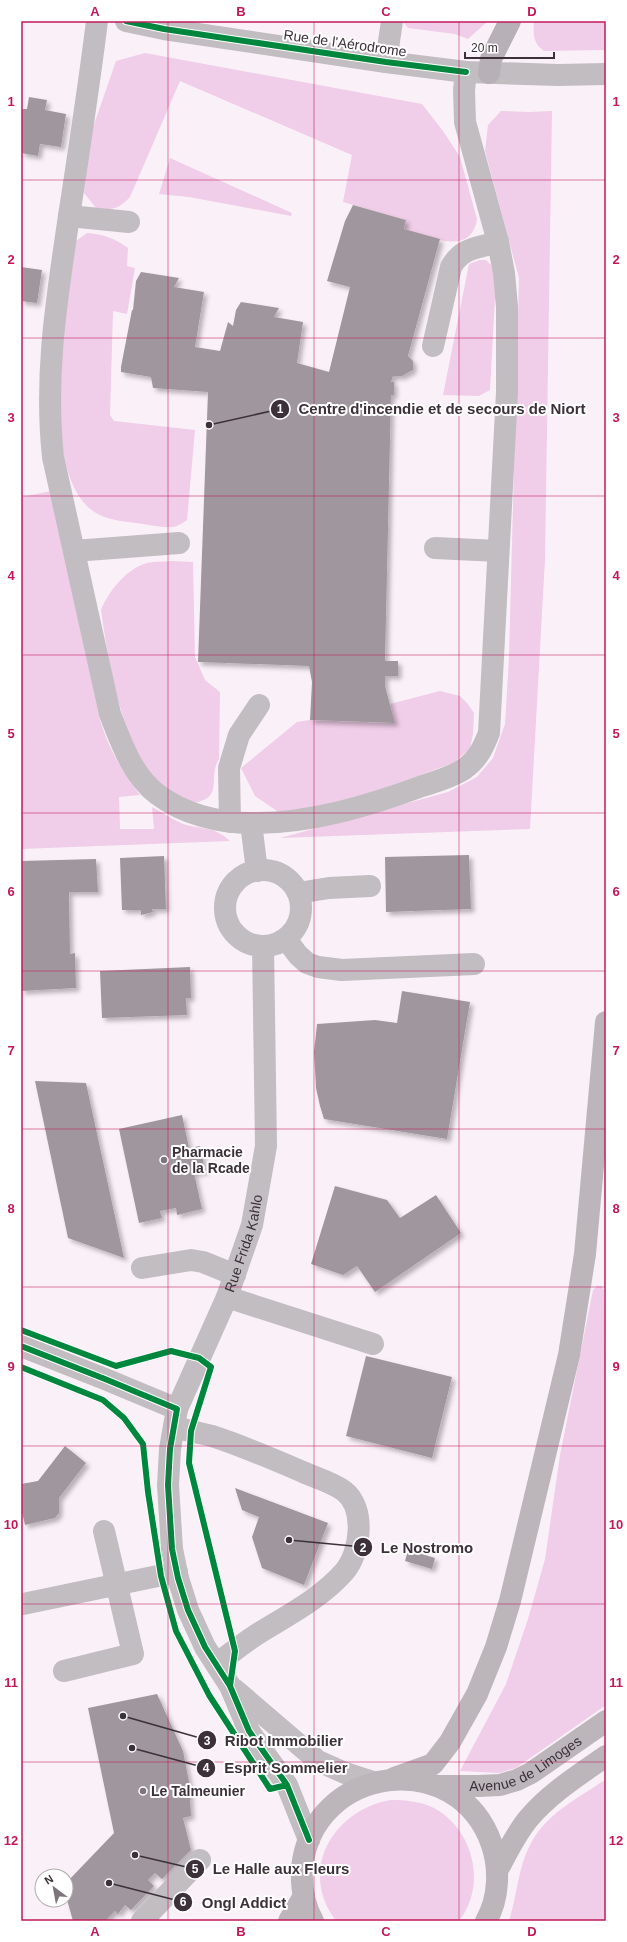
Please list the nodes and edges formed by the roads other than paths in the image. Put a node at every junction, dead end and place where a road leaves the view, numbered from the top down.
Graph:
1 (97, 21) edge
2 (126, 21) edge
3 (392, 21) edge
4 (510, 21) edge
5 (386, 62) junction
6 (466, 72) junction
7 (489, 73) junction
8 (606, 74) edge
9 (69, 216) junction
10 (129, 222) dead end
11 (498, 242) junction
12 (433, 346) dead end
13 (179, 543) dead end
14 (435, 548) dead end
15 (74, 551) junction
16 (498, 551) junction
17 (259, 705) dead end
18 (230, 822) junction
19 (251, 824) junction
20 (257, 871) junction
21 (370, 886) dead end
22 (298, 893) junction
23 (286, 939) junction
24 (263, 946) junction
25 (474, 964) dead end
26 (606, 1022) edge
27 (142, 1268) dead end
28 (235, 1275) junction
29 (227, 1297) junction
30 (373, 1344) dead end
31 (21, 1346) edge
32 (175, 1418) junction
33 (104, 1531) dead end
34 (177, 1572) junction
35 (117, 1585) junction
36 (23, 1604) dead end
37 (216, 1664) junction
38 (64, 1670) dead end
39 (230, 1686) junction
40 (606, 1721) edge
41 (606, 1756) edge
42 (383, 1780) junction
43 (438, 1786) junction
44 (309, 1840) junction
45 (200, 1860) dead end
46 (497, 1871) junction
47 (304, 1896) junction
48 (142, 1921) edge
49 (289, 1921) edge
50 (313, 1921) edge
51 (486, 1921) edge

1 - 9 street
2 - 5 street, Rue de l'Aérodrome
3 - 5 street
4 - 7 highway
5 - 6 street, Rue de l'Aérodrome
6 - 7 street, Rue de l'Aérodrome
6 - 11 street
7 - 8 street, Rue de l'Aérodrome
9 - 10 street
9 - 15 street
11 - 12 street
11 - 16 street
13 - 15 street
14 - 16 street
15 - 18 street
16 - 19 street
17 - 18 street
18 - 19 street
19 - 20 street
20 - 22 street
20 - 24 street
21 - 22 street
22 - 23 street
23 - 24 street
23 - 25 street
24 - 28 street, Rue Frida Kahlo
26 - 42 main road
27 - 28 street
28 - 29 street, Rue Frida Kahlo
29 - 30 street
29 - 32 street, Rue Frida Kahlo
31 - 32 street
32 - 34 street, Rue Frida Kahlo
32 - 37 street
33 - 35 street
34 - 35 street
34 - 37 street, Rue Frida Kahlo
35 - 36 street
35 - 38 street
37 - 39 street, Rue Frida Kahlo
39 - 42 street
39 - 44 street
40 - 43 main road, Avenue de Limoges
41 - 46 main road, Avenue de Limoges
42 - 43 main road
42 - 44 main road
43 - 46 main road
44 - 47 main road
45 - 48 street
46 - 51 main road
47 - 49 main road
47 - 50 main road

